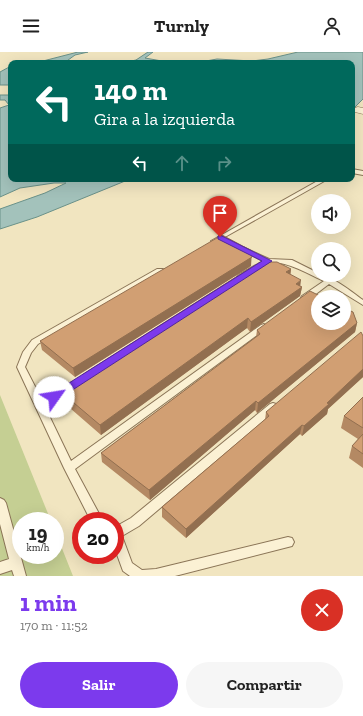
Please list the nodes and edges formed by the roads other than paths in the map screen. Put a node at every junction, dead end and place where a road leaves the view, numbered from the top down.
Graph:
1 (320, 182) edge
2 (227, 241) junction
3 (207, 245) edge
4 (268, 261) junction
5 (166, 268) edge
6 (311, 272) edge
7 (234, 282) edge
8 (328, 282) edge
9 (331, 282) edge
10 (363, 303) edge
11 (297, 304) edge
12 (272, 322) edge
13 (80, 380) edge
14 (279, 402) edge
15 (40, 406) junction
16 (69, 468) junction
17 (0, 502) edge
18 (92, 512) edge
19 (124, 528) edge
20 (288, 542) dead end
21 (12, 548) edge
22 (124, 558) edge
23 (13, 564) edge
24 (16, 564) edge
25 (0, 568) edge
26 (20, 576) edge
27 (140, 576) edge

1 - 2 lane
2 - 3 lane
2 - 4 lane
4 - 6 lane
4 - 7 lane
5 - 15 lane
8 - 11 lane
9 - 10 lane
12 - 16 lane
13 - 15 lane
14 - 19 lane
15 - 16 lane
16 - 18 lane
17 - 21 lane
20 - 27 lane
22 - 27 lane
23 - 25 lane
24 - 26 lane

